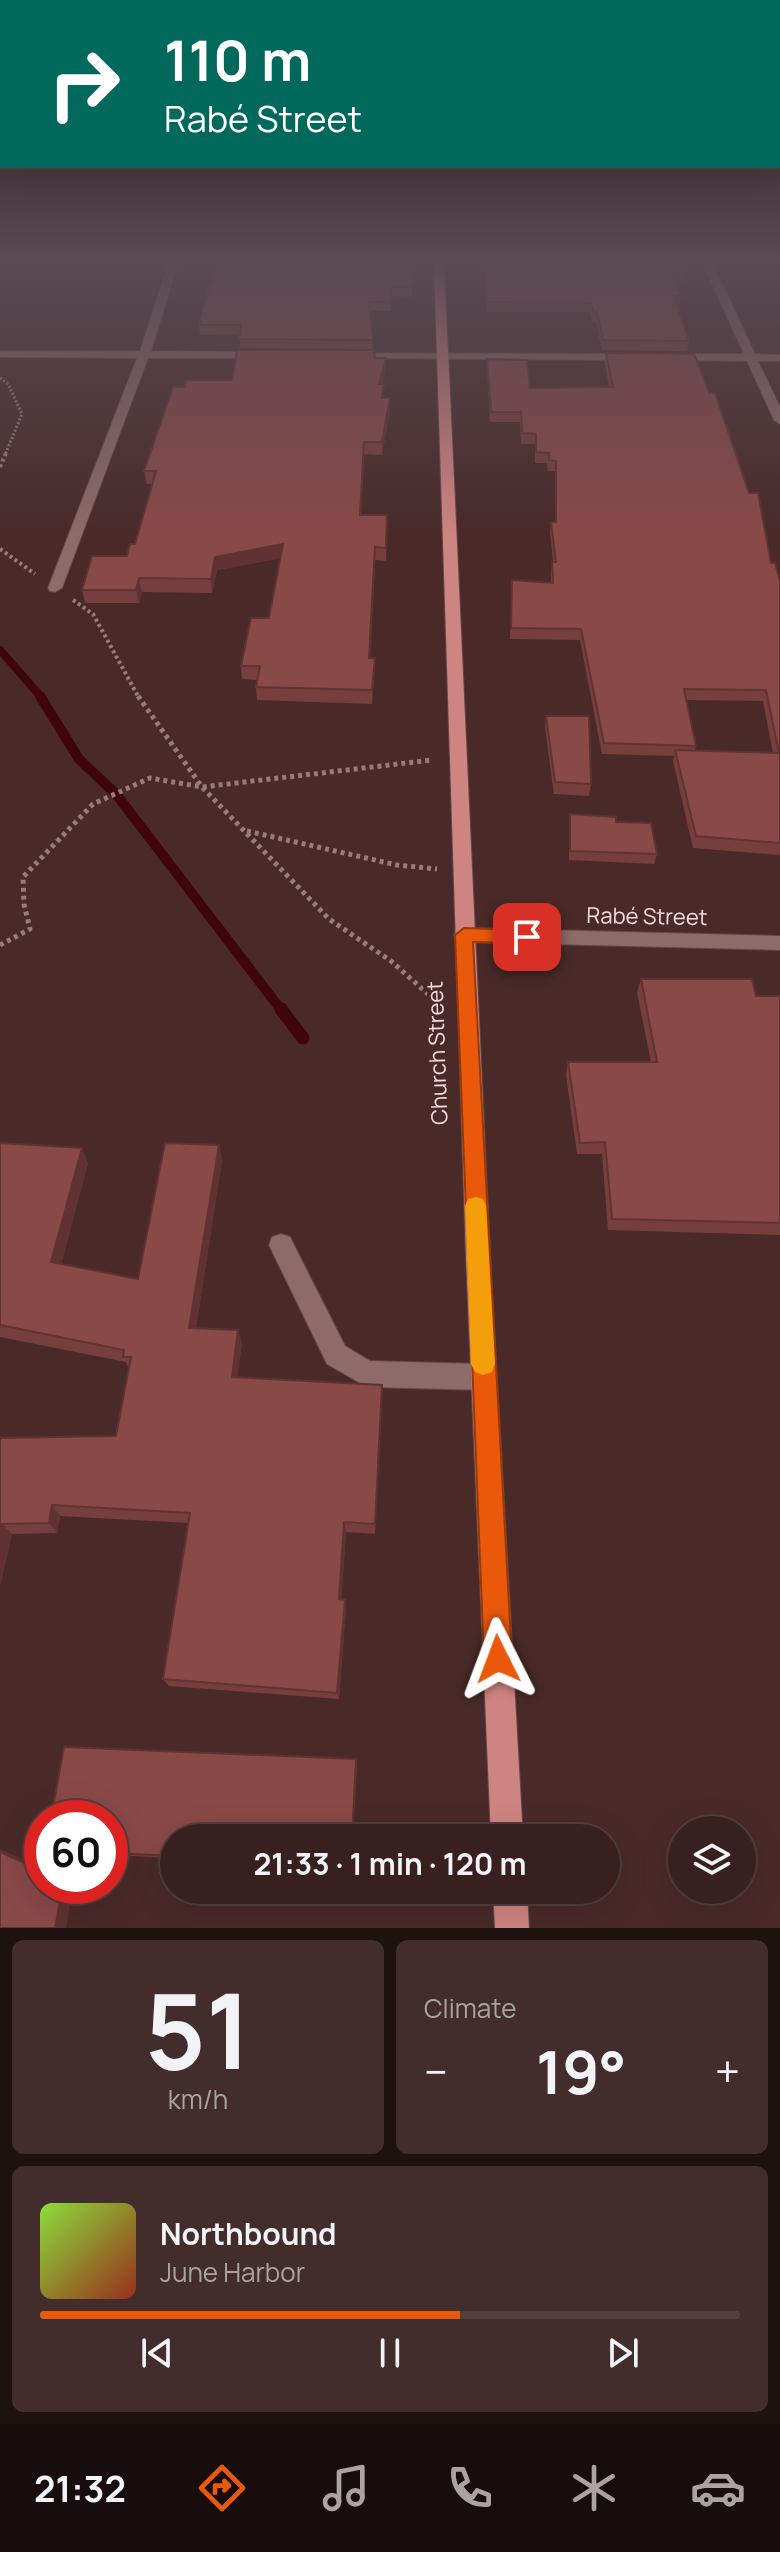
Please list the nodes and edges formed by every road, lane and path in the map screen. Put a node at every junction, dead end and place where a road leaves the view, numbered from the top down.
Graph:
1 (0, 354) edge
2 (750, 354) edge
3 (144, 355) junction
4 (283, 355) edge
5 (329, 355) edge
6 (443, 355) junction
7 (641, 357) edge
8 (657, 357) edge
9 (752, 358) junction
10 (780, 358) edge
11 (0, 378) edge
12 (780, 420) edge
13 (0, 467) edge
14 (0, 549) edge
15 (55, 588) junction
16 (458, 758) junction
17 (202, 787) junction
18 (245, 831) junction
19 (462, 871) junction
20 (464, 935) junction
21 (780, 943) edge
22 (0, 945) edge
23 (468, 1030) junction
24 (281, 1245) dead end
25 (484, 1377) junction
26 (506, 1824) edge
27 (511, 1904) edge
28 (512, 1928) edge

1 - 3 street
2 - 9 street
3 - 4 street
3 - 15 street
5 - 6 street
6 - 7 street
6 - 16 main road, Church Street
8 - 9 street
9 - 10 street
9 - 12 street
11 - 13 path
14 - 15 path
15 - 17 path
16 - 17 path
16 - 19 main road, Church Street
17 - 18 path
17 - 22 path
18 - 19 path
18 - 23 path
19 - 20 main road, Church Street
20 - 21 street, Rabé Street
20 - 23 main road, Church Street
23 - 25 main road, Church Street
24 - 25 street
25 - 26 main road, Church Street
27 - 28 main road

